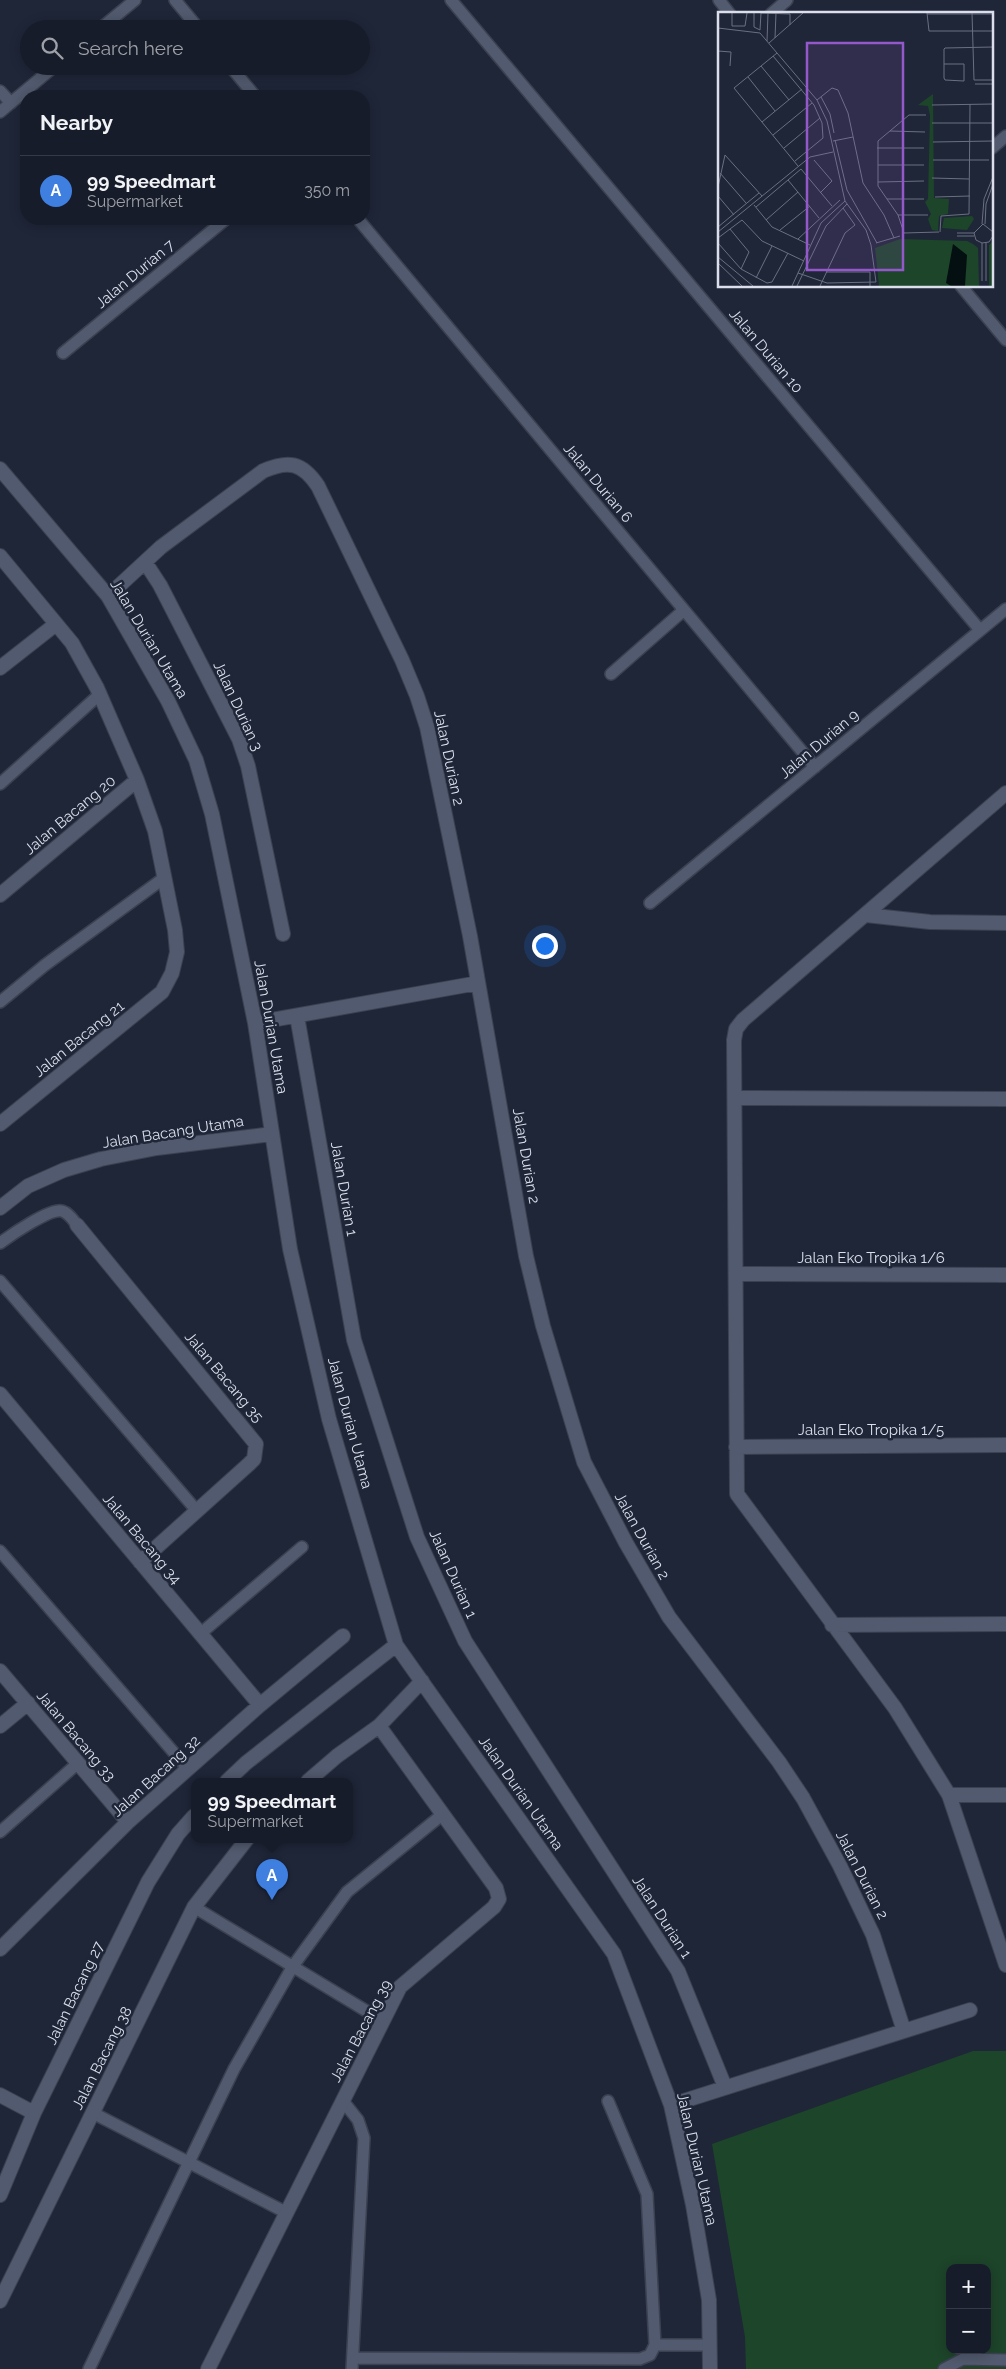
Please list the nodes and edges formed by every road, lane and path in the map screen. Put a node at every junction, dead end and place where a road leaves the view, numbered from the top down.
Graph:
1 (135, 0) edge
2 (175, 0) edge
3 (451, 0) edge
4 (719, 0) edge
5 (787, 0) edge
6 (728, 12) edge
7 (773, 12) edge
8 (111, 20) edge
9 (192, 20) edge
10 (44, 75) edge
11 (238, 75) edge
12 (26, 90) edge
13 (251, 90) edge
14 (0, 92) edge
15 (20, 95) edge
16 (11, 103) junction
17 (0, 112) edge
18 (1006, 136) edge
19 (994, 146) edge
20 (219, 225) edge
21 (363, 225) edge
22 (962, 288) edge
23 (1006, 340) edge
24 (63, 353) dead end
25 (0, 469) edge
26 (0, 556) edge
27 (145, 562) junction
28 (108, 596) junction
29 (1006, 609) edge
30 (684, 610) junction
31 (56, 624) junction
32 (980, 630) junction
33 (0, 668) edge
34 (611, 674) dead end
35 (100, 694) junction
36 (815, 767) junction
37 (137, 780) junction
38 (0, 784) edge
39 (1006, 793) edge
40 (164, 878) junction
41 (0, 894) edge
42 (650, 903) dead end
43 (866, 915) junction
44 (1006, 923) edge
45 (283, 934) dead end
46 (478, 983) junction
47 (0, 1002) edge
48 (297, 1016) junction
49 (255, 1023) junction
50 (735, 1098) junction
51 (1006, 1099) edge
52 (0, 1124) edge
53 (272, 1134) junction
54 (0, 1208) edge
55 (77, 1225) joint
56 (0, 1243) edge
57 (736, 1274) junction
58 (1006, 1275) edge
59 (0, 1281) edge
60 (0, 1394) edge
61 (1006, 1445) edge
62 (736, 1447) junction
63 (197, 1511) junction
64 (302, 1546) dead end
65 (0, 1551) edge
66 (140, 1562) junction
67 (1006, 1624) edge
68 (832, 1625) junction
69 (200, 1634) junction
70 (343, 1636) dead end
71 (396, 1645) junction
72 (0, 1670) edge
73 (422, 1681) junction
74 (28, 1703) junction
75 (260, 1705) junction
76 (0, 1726) edge
77 (379, 1726) junction
78 (78, 1763) junction
79 (188, 1769) junction
80 (230, 1778) edge
81 (311, 1778) edge
82 (949, 1795) junction
83 (1006, 1796) edge
84 (443, 1814) junction
85 (191, 1819) edge
86 (128, 1822) junction
87 (0, 1832) edge
88 (245, 1843) edge
89 (194, 1907) junction
90 (0, 1949) edge
91 (1006, 1965) edge
92 (293, 1966) junction
93 (970, 2010) dead end
94 (383, 2021) junction
95 (904, 2031) junction
96 (726, 2087) junction
97 (0, 2095) edge
98 (343, 2100) junction
99 (608, 2101) dead end
100 (670, 2105) junction
101 (34, 2113) junction
102 (92, 2113) junction
103 (190, 2161) junction
104 (0, 2194) edge
105 (287, 2213) junction
106 (0, 2301) edge
107 (655, 2345) junction
108 (709, 2345) junction
109 (1006, 2360) edge
110 (353, 2363) edge
111 (89, 2369) edge
112 (208, 2369) edge
113 (710, 2369) edge
114 (944, 2369) edge

1 - 8 lane
2 - 9 lane
3 - 32 lane, Jalan Durian 10
4 - 6 lane
5 - 7 lane
10 - 12 lane
11 - 13 lane
14 - 16 lane
15 - 16 lane
16 - 17 lane
18 - 19 lane
20 - 24 lane, Jalan Durian 7
21 - 30 lane, Jalan Durian 6
22 - 23 lane
25 - 28 street, Jalan Durian Utama
26 - 31 street
27 - 28 street, Jalan Durian 2
27 - 45 street, Jalan Durian 3
27 - 46 street, Jalan Durian 2
28 - 49 street, Jalan Durian Utama
29 - 32 lane, Jalan Durian 9
30 - 34 lane
30 - 36 lane, Jalan Durian 6
31 - 33 street
31 - 35 street
32 - 36 lane, Jalan Durian 9
35 - 37 street
35 - 38 lane
36 - 42 lane, Jalan Durian 9
37 - 40 street
37 - 41 street, Jalan Bacang 20
39 - 43 street
40 - 47 lane
40 - 52 street, Jalan Bacang 21
43 - 44 street
43 - 50 street
46 - 48 street
46 - 95 street, Jalan Durian 2
48 - 49 street
48 - 96 street, Jalan Durian 1
49 - 53 street, Jalan Durian Utama
50 - 51 street
50 - 57 street
53 - 54 street, Jalan Bacang Utama
53 - 71 street, Jalan Durian Utama
55 - 56 lane
55 - 63 street, Jalan Bacang 35
57 - 58 street, Jalan Eko Tropika 1/6
57 - 62 street
59 - 63 lane
60 - 66 street, Jalan Bacang 34
61 - 62 street, Jalan Eko Tropika 1/5
62 - 68 street
63 - 66 street, Jalan Bacang 35
64 - 69 lane
65 - 79 lane
66 - 69 street, Jalan Bacang 34
67 - 68 street
68 - 82 street
69 - 75 street, Jalan Bacang 34
70 - 75 street, Jalan Bacang 32
71 - 73 street, Jalan Durian Utama
71 - 80 street
72 - 74 street, Jalan Bacang 33
73 - 77 street
73 - 100 street, Jalan Durian Utama
74 - 76 street
74 - 78 street, Jalan Bacang 33
75 - 79 street, Jalan Bacang 32
77 - 81 street
77 - 84 street, Jalan Bacang 39
78 - 86 street, Jalan Bacang 33
78 - 87 lane
79 - 86 street, Jalan Bacang 32
82 - 83 street
82 - 91 street
84 - 92 lane
84 - 94 street, Jalan Bacang 39
85 - 101 street, Jalan Bacang 27
86 - 90 street, Jalan Bacang 32
88 - 89 street, Jalan Bacang 38
89 - 92 lane
89 - 102 street, Jalan Bacang 38
92 - 94 lane
92 - 103 lane
93 - 95 street
94 - 98 street, Jalan Bacang 39
95 - 96 street
96 - 100 street
97 - 101 street
98 - 105 street, Jalan Bacang 39
98 - 110 lane
99 - 107 lane
100 - 108 street, Jalan Durian Utama
101 - 104 street, Jalan Bacang 27
102 - 103 lane
102 - 106 street, Jalan Bacang 38
103 - 105 lane
103 - 111 lane
105 - 112 street, Jalan Bacang 39
107 - 108 lane
107 - 110 lane
108 - 113 street, Jalan Durian Utama
109 - 114 lane

